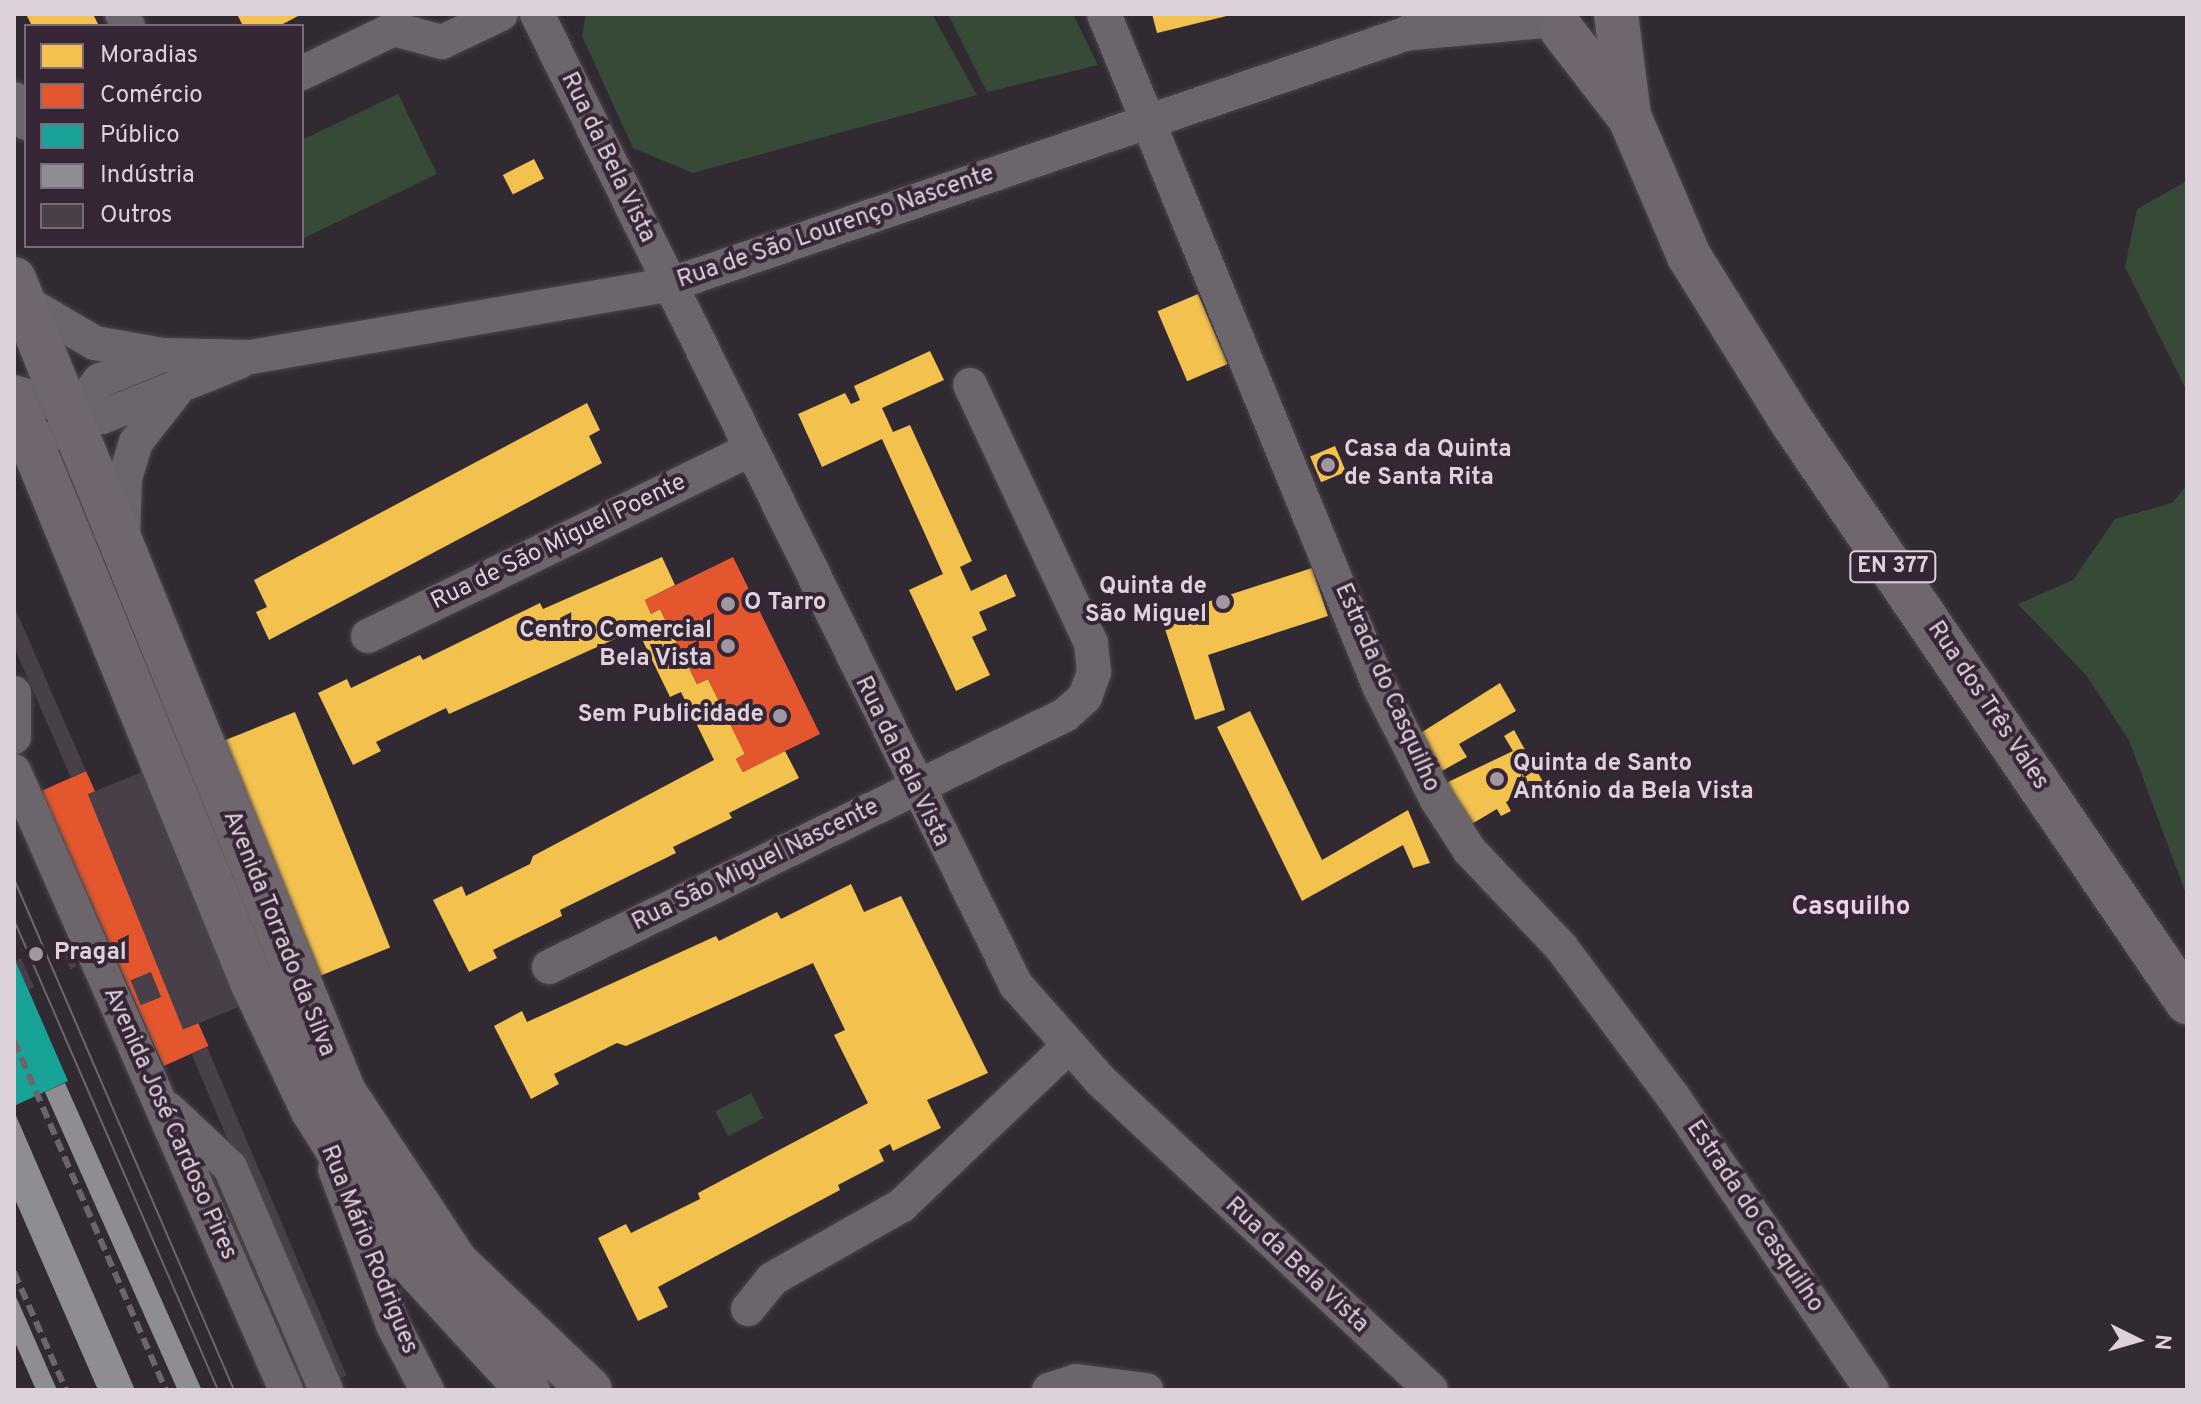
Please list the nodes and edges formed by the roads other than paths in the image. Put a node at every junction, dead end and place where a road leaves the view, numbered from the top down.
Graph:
1 (501, 14) edge
2 (537, 14) edge
3 (1104, 14) edge
4 (1439, 14) edge
5 (1615, 14) edge
6 (1549, 21) edge
7 (390, 22) edge
8 (1405, 34) junction
9 (304, 72) edge
10 (14, 99) edge
11 (1629, 116) junction
12 (24, 119) edge
13 (1147, 119) junction
14 (669, 285) junction
15 (20, 290) edge
16 (163, 355) junction
17 (250, 357) junction
18 (183, 383) junction
19 (970, 385) dead end
20 (14, 392) edge
21 (14, 400) edge
22 (68, 413) junction
23 (750, 450) junction
24 (50, 493) junction
25 (124, 555) junction
26 (368, 636) dead end
27 (14, 693) edge
28 (14, 737) edge
29 (14, 771) edge
30 (914, 788) junction
31 (549, 967) dead end
32 (2187, 1002) edge
33 (1068, 1047) junction
34 (156, 1097) junction
35 (312, 1109) junction
36 (748, 1309) dead end
37 (286, 1390) edge
38 (326, 1390) edge
39 (427, 1390) edge
40 (528, 1390) edge
41 (590, 1390) edge
42 (1049, 1390) edge
43 (1146, 1390) edge
44 (1431, 1390) edge
45 (1872, 1390) edge

1 - 7 street
2 - 14 street, Rua da Bela Vista
3 - 13 street, Estrada do Casquilho
4 - 8 street, Rua de São Lourenço Nascente
5 - 6 main road, Rua dos Três Vales / EN 377
5 - 11 main road, Rua dos Três Vales / EN 377
6 - 8 street, Rua de São Lourenço Nascente
6 - 11 main road, Rua dos Três Vales / EN 377
7 - 9 street
8 - 13 street, Rua de São Lourenço Nascente
10 - 12 street
11 - 32 main road, Rua dos Três Vales / EN 377
13 - 14 street, Rua de São Lourenço Nascente
13 - 45 street, Estrada do Casquilho
14 - 17 street, Rua de São Lourenço Nascente
14 - 23 street, Rua da Bela Vista
15 - 16 street, Rua de São Lourenço Nascente
15 - 22 main road, Avenida Torrado da Silva
16 - 17 street, Rua de São Lourenço Nascente
16 - 22 street, Rua de São Lourenço Nascente
17 - 18 street, Rua de São Lourenço Nascente
18 - 22 street, Rua de São Lourenço Nascente
18 - 25 street
19 - 30 street, Rua São Miguel Nascente
20 - 22 street
21 - 24 main road, Avenida Torrado da Silva
22 - 24 street
22 - 25 main road, Avenida Torrado da Silva
23 - 26 street, Rua de São Miguel Poente
23 - 30 street, Rua da Bela Vista
24 - 35 main road, Avenida Torrado da Silva
25 - 41 main road, Avenida Torrado da Silva
27 - 28 street
29 - 34 street, Avenida José Cardoso Pires
30 - 31 street, Rua São Miguel Nascente
30 - 33 street, Rua da Bela Vista
33 - 36 street
33 - 44 street, Rua da Bela Vista
34 - 37 street, Avenida José Cardoso Pires
34 - 38 street
35 - 39 street, Rua Mário Rodrigues
35 - 40 main road, Avenida Torrado da Silva
42 - 43 street

